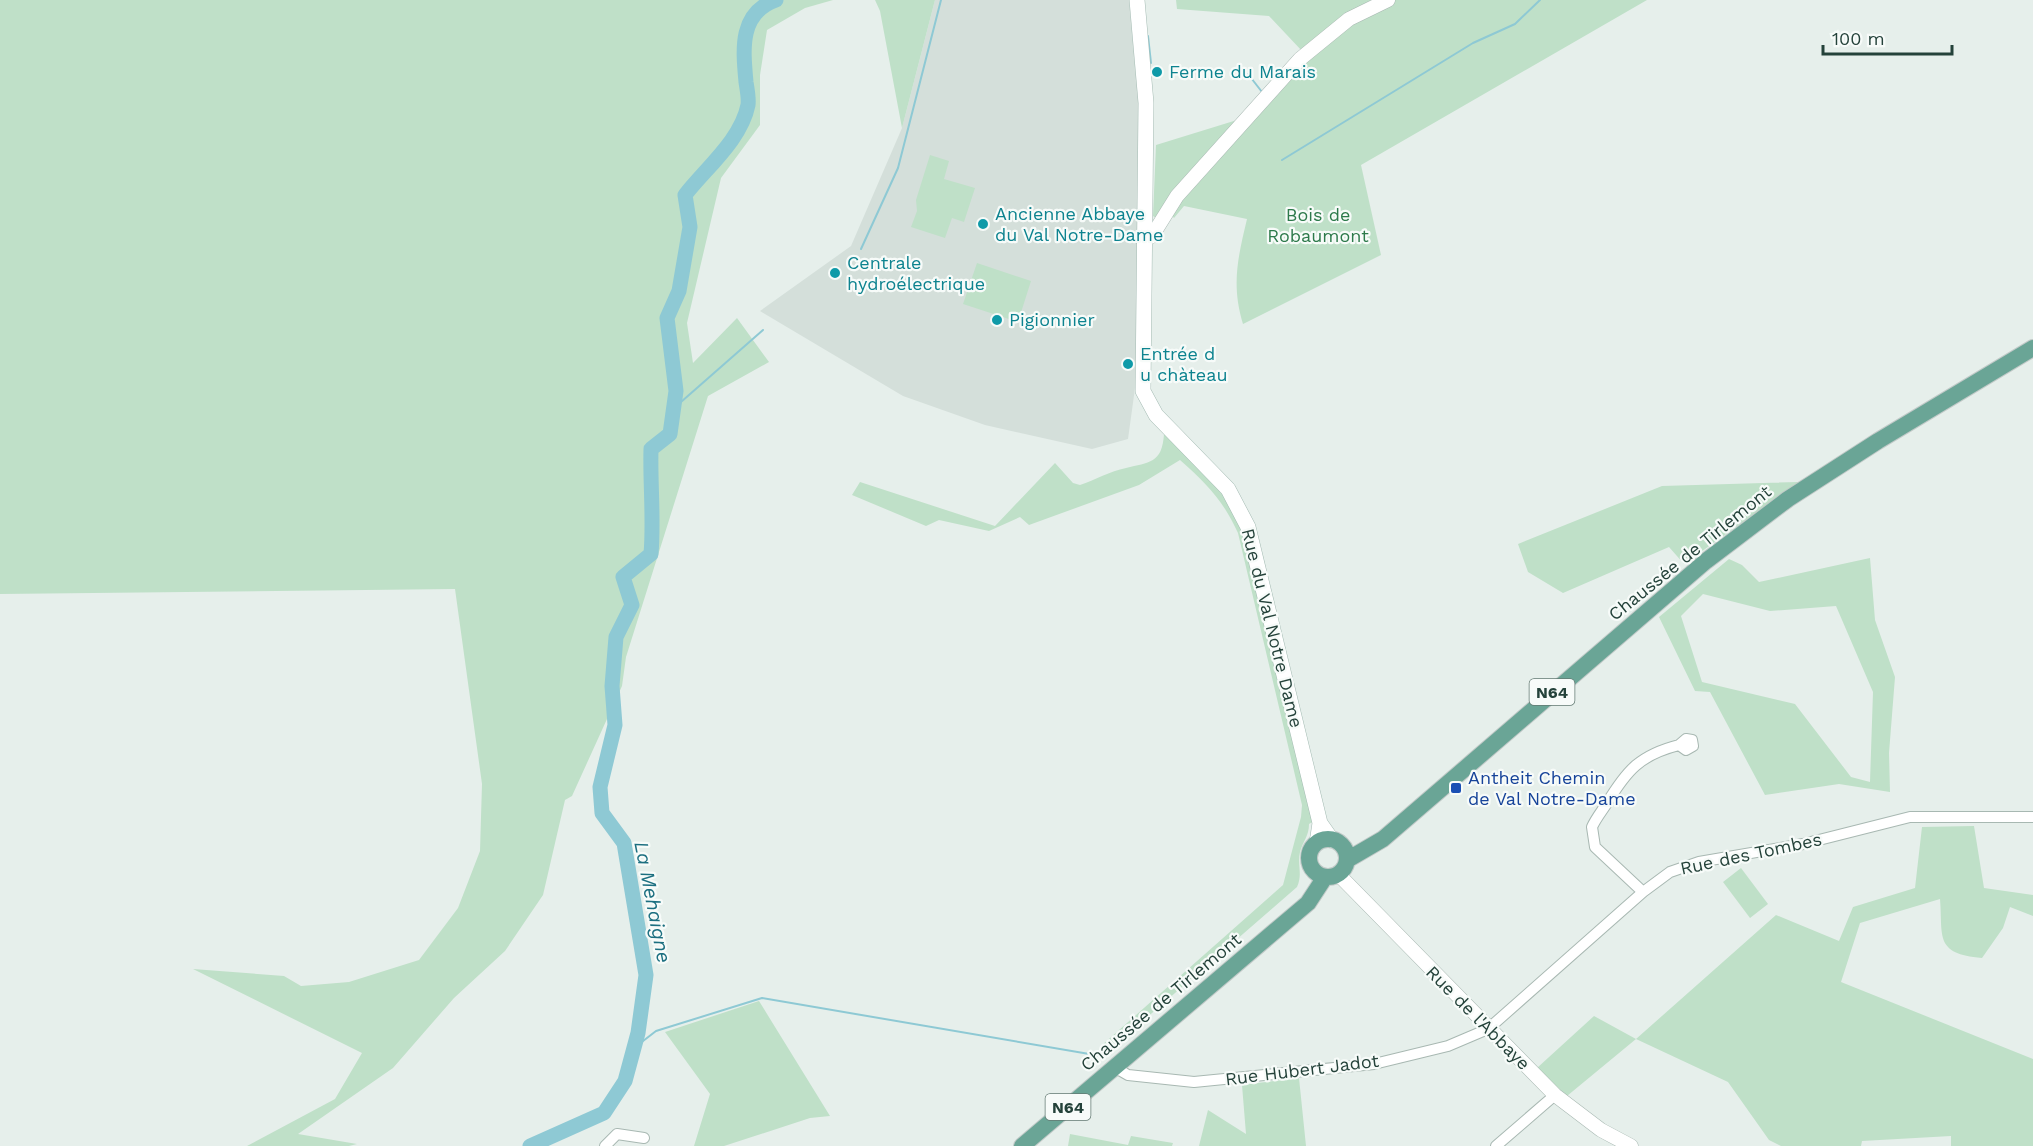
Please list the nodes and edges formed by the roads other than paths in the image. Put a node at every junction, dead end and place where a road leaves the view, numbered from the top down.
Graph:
1 (1137, 0) edge
2 (1388, 0) edge
3 (1143, 240) junction
4 (2033, 348) edge
5 (1679, 745) dead end
6 (2033, 817) edge
7 (1334, 847) junction
8 (1326, 874) junction
9 (1642, 892) junction
10 (1488, 1029) junction
11 (1114, 1067) junction
12 (1555, 1095) junction
13 (644, 1138) dead end
14 (605, 1146) edge
15 (1022, 1146) edge
16 (1496, 1146) edge
17 (1631, 1146) edge

1 - 3 main road, Rue du Val Notre Dame
2 - 3 street
3 - 7 main road, Rue du Val Notre Dame
4 - 7 main road, Chaussée de Tirlemont / N64
5 - 9 street
6 - 9 street, Rue des Tombes
7 - 8 main road, Chaussée de Tirlemont / N64
7 - 8 main road, Chaussée de Tirlemont / N64
8 - 10 street, Rue de l'Abbaye
8 - 11 main road, Chaussée de Tirlemont / N64
9 - 10 street, Rue des Tombes
10 - 11 street, Rue Hubert Jadot
10 - 12 street, Rue de l'Abbaye
11 - 15 main road, Chaussée de Tirlemont / N64
12 - 16 street
12 - 17 street, Rue de l'Abbaye
13 - 14 street

